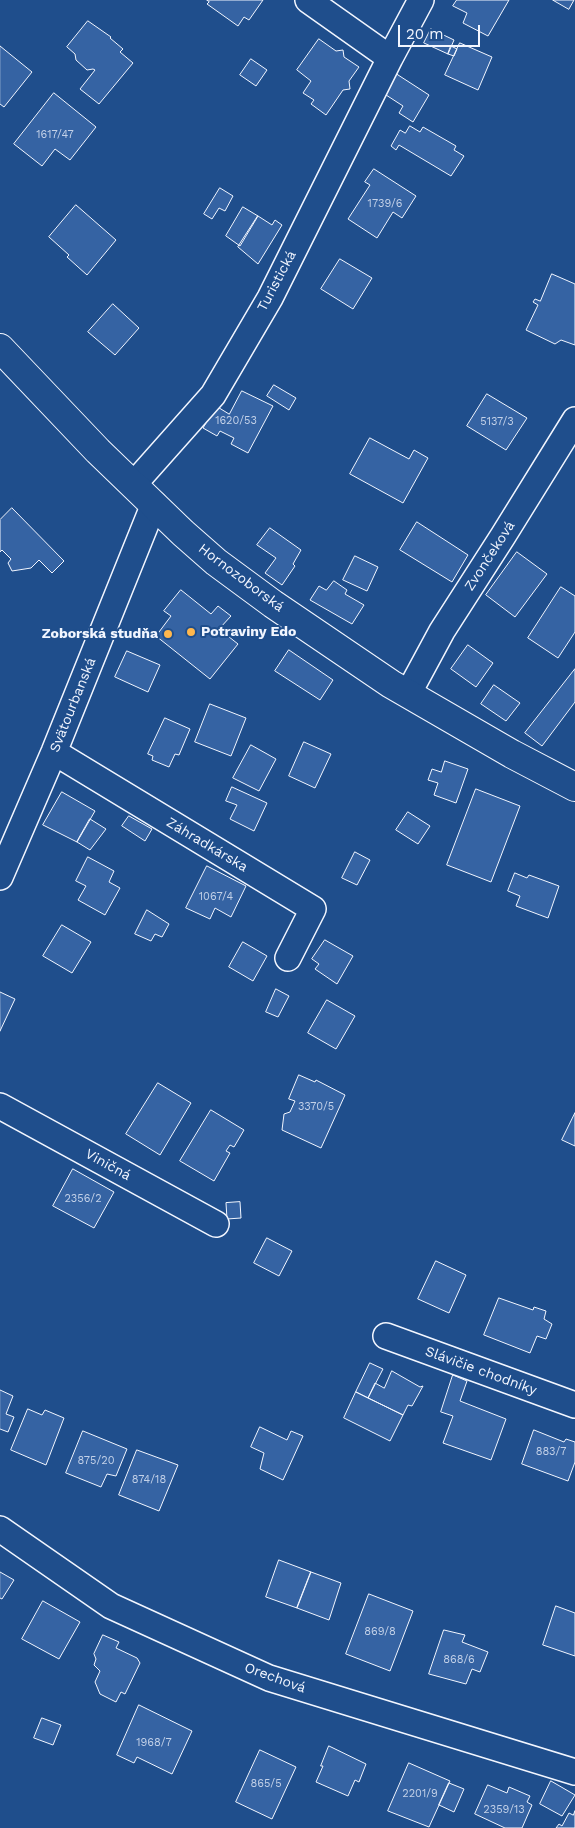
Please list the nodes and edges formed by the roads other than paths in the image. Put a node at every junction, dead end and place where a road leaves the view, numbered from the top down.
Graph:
1 (308, 0) edge
2 (421, 0) edge
3 (390, 58) junction
4 (0, 348) edge
5 (575, 420) edge
6 (134, 484) junction
7 (154, 504) junction
8 (408, 694) junction
9 (54, 752) junction
10 (575, 787) edge
11 (0, 878) edge
12 (288, 958) dead end
13 (0, 1106) edge
14 (216, 1224) dead end
15 (386, 1336) dead end
16 (575, 1405) edge
17 (0, 1529) edge
18 (575, 1772) edge

1 - 3 street
2 - 3 street, Turistická
3 - 6 street, Turistická
4 - 6 street, Hornozoborská
5 - 8 street, Zvončeková
6 - 7 street, Hornozoborská
7 - 8 street, Hornozoborská
7 - 9 street, Svätourbanská
8 - 10 street, Hornozoborská
9 - 11 street, Svätourbanská
9 - 12 street, Záhradkárska
13 - 14 street, Viničná
15 - 16 street, Slávičie chodníky
17 - 18 street, Orechová

